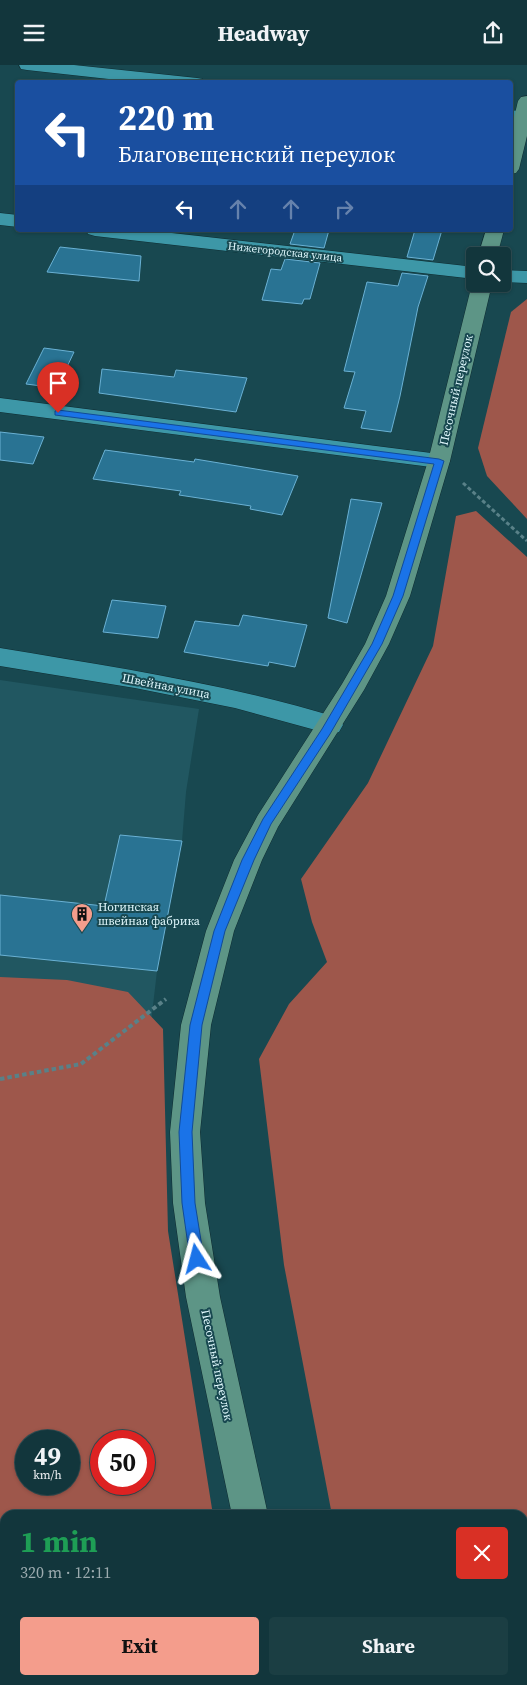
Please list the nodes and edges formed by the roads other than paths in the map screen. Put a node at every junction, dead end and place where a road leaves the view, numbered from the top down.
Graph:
1 (27, 65) edge
2 (169, 80) edge
3 (522, 112) edge
4 (513, 155) edge
5 (0, 219) edge
6 (15, 221) edge
7 (113, 232) edge
8 (494, 232) edge
9 (490, 247) edge
10 (466, 272) edge
11 (511, 276) edge
12 (527, 277) edge
13 (480, 292) edge
14 (0, 405) edge
15 (439, 461) junction
16 (0, 657) edge
17 (330, 725) junction
18 (249, 1510) edge

1 - 2 street
3 - 4 main road
5 - 6 street
7 - 10 street, Нижегородская улица
8 - 9 main road
11 - 12 street
13 - 15 main road, Песочный переулок
14 - 15 street
15 - 17 main road, Песочный переулок
16 - 17 street, Швейная улица
17 - 18 main road, Песочный переулок

